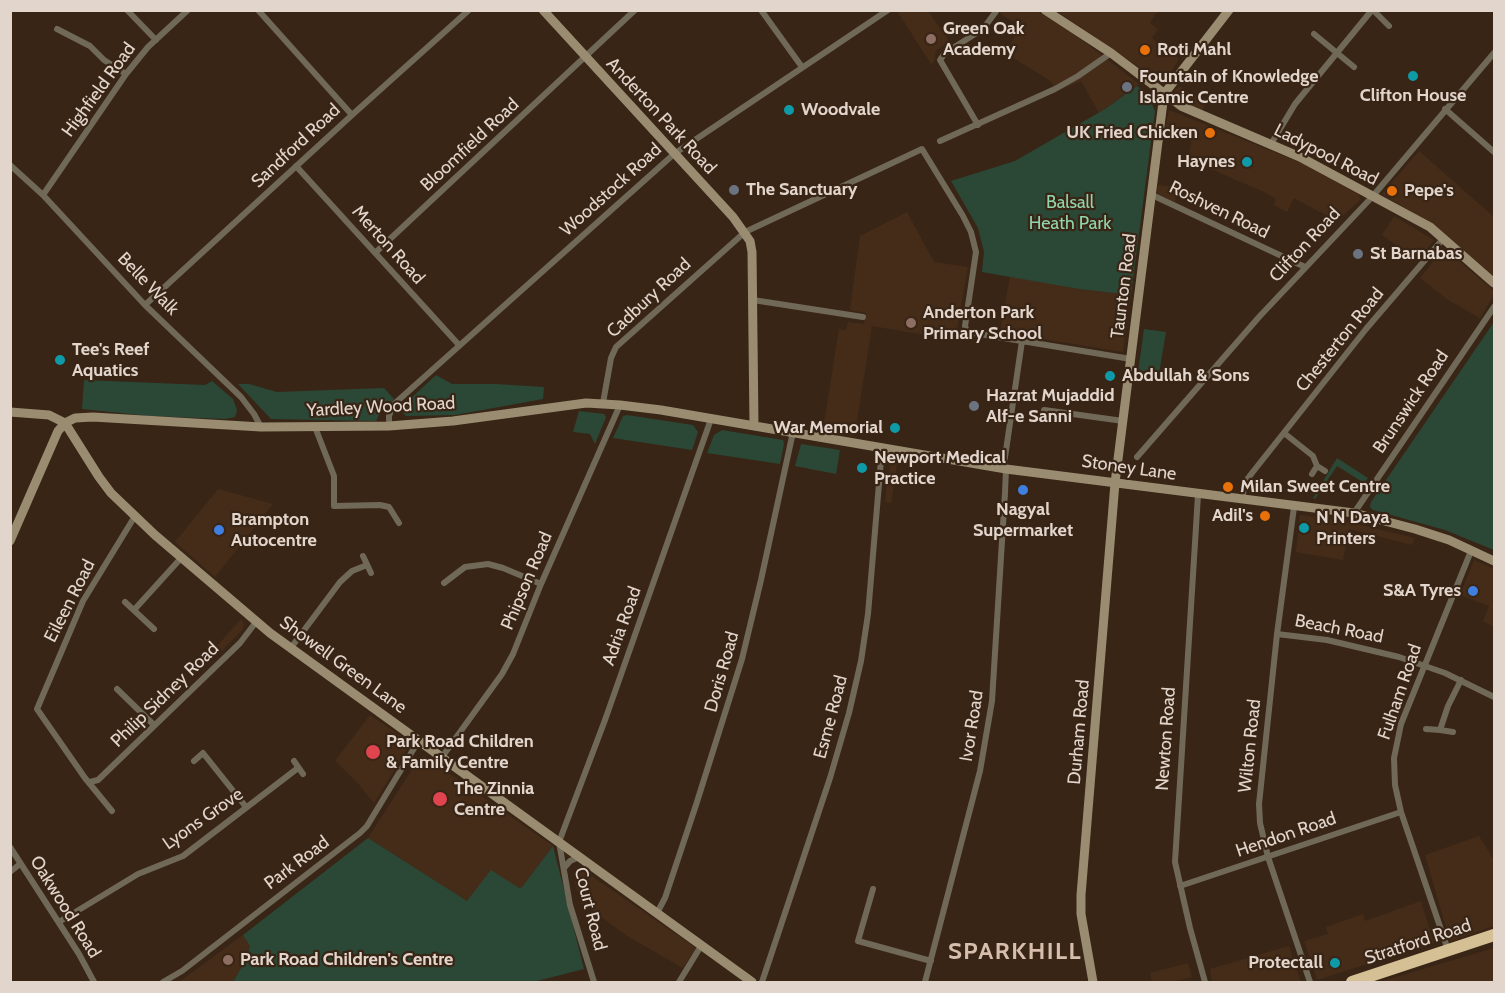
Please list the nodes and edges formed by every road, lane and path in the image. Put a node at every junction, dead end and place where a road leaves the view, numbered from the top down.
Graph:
1 (127, 10) edge
2 (188, 10) edge
3 (258, 10) edge
4 (469, 10) edge
5 (543, 10) edge
6 (635, 10) edge
7 (761, 10) edge
8 (888, 10) edge
9 (997, 10) edge
10 (1045, 10) edge
11 (1229, 10) edge
12 (1372, 10) edge
13 (1389, 26) dead end
14 (57, 29) dead end
15 (1314, 34) dead end
16 (156, 40) junction
17 (1110, 52) junction
18 (1336, 52) junction
19 (1494, 53) edge
20 (585, 58) junction
21 (802, 67) junction
22 (1354, 67) dead end
23 (126, 74) junction
24 (1164, 94) junction
25 (1445, 109) junction
26 (352, 115) junction
27 (978, 125) junction
28 (940, 141) dead end
29 (1271, 144) junction
30 (1494, 152) edge
31 (674, 154) junction
32 (10, 165) edge
33 (296, 166) junction
34 (43, 195) junction
35 (1152, 195) junction
36 (1372, 197) junction
37 (745, 232) junction
38 (1443, 238) junction
39 (375, 253) junction
40 (1305, 267) junction
41 (1494, 283) edge
42 (753, 300) junction
43 (145, 304) junction
44 (1494, 307) edge
45 (863, 317) dead end
46 (1022, 341) junction
47 (459, 345) junction
48 (1131, 359) junction
49 (603, 404) junction
50 (620, 405) junction
51 (1044, 410) dead end
52 (10, 412) edge
53 (711, 419) junction
54 (1124, 421) junction
55 (65, 423) junction
56 (389, 426) junction
57 (754, 426) junction
58 (261, 427) junction
59 (315, 427) junction
60 (793, 432) junction
61 (1284, 433) junction
62 (882, 448) junction
63 (1137, 457) dead end
64 (1317, 466) junction
65 (1006, 469) junction
66 (1325, 471) dead end
67 (1312, 474) dead end
68 (1115, 483) junction
69 (1198, 495) junction
70 (1242, 498) junction
71 (1294, 507) junction
72 (1354, 513) junction
73 (135, 516) junction
74 (399, 523) dead end
75 (10, 541) edge
76 (1471, 550) junction
77 (363, 556) dead end
78 (182, 557) junction
79 (1494, 561) edge
80 (367, 564) junction
81 (371, 573) dead end
82 (444, 583) dead end
83 (541, 584) junction
84 (125, 602) dead end
85 (134, 610) junction
86 (256, 622) junction
87 (154, 629) dead end
88 (1277, 634) junction
89 (290, 650) junction
90 (1424, 665) junction
91 (1461, 680) junction
92 (117, 689) dead end
93 (1494, 697) edge
94 (154, 725) junction
95 (1426, 729) dead end
96 (1440, 730) junction
97 (1453, 732) dead end
98 (419, 740) junction
99 (442, 757) junction
100 (294, 760) dead end
101 (194, 761) dead end
102 (90, 782) junction
103 (246, 807) junction
104 (112, 811) dead end
105 (1401, 812) junction
106 (559, 842) junction
107 (10, 847) edge
108 (579, 857) junction
109 (1268, 857) junction
110 (20, 864) junction
111 (564, 868) junction
112 (10, 872) edge
113 (1180, 886) junction
114 (873, 889) dead end
115 (657, 913) junction
116 (59, 922) junction
117 (1494, 935) edge
118 (701, 946) junction
119 (1448, 950) junction
120 (931, 961) junction
121 (94, 982) edge
122 (163, 982) edge
123 (594, 982) edge
124 (679, 982) edge
125 (752, 982) edge
126 (762, 982) edge
127 (925, 982) edge
128 (1093, 982) edge
129 (1205, 982) edge
130 (1310, 982) edge
131 (1352, 982) edge

1 - 16 street
2 - 16 street, Highfield Road
3 - 26 street
4 - 26 street, Sandford Road
5 - 20 street, Anderton Park Road
6 - 20 street, Bloomfield Road
7 - 21 street
8 - 21 street, Woodstock Road
9 - 27 street
10 - 17 street, Ladypool Road
11 - 24 street
12 - 13 street
12 - 18 street
14 - 23 street
15 - 18 street
16 - 23 street, Highfield Road
17 - 24 street, Ladypool Road
17 - 27 street
18 - 22 street
18 - 29 street
19 - 25 street, Clifton Road
20 - 31 street, Anderton Park Road
20 - 39 street, Bloomfield Road
21 - 31 street, Woodstock Road
23 - 34 street, Highfield Road
24 - 29 street, Ladypool Road
24 - 35 street, Taunton Road
25 - 30 street
25 - 36 street, Clifton Road
26 - 33 street, Sandford Road
27 - 28 street
29 - 36 street, Ladypool Road
31 - 37 street, Anderton Park Road
31 - 47 street, Woodstock Road
32 - 34 street, Belle Walk
33 - 39 street, Merton Road
33 - 43 street, Sandford Road
34 - 43 street, Belle Walk
35 - 40 street, Roshven Road
35 - 48 street, Taunton Road
36 - 38 street, Ladypool Road
36 - 40 street, Clifton Road
37 - 42 street, Anderton Park Road
37 - 46 street, Cadbury Road
37 - 49 street, Cadbury Road
38 - 41 street, Ladypool Road
38 - 61 street, Chesterton Road
39 - 47 street, Merton Road
40 - 63 street, Clifton Road
42 - 45 street
42 - 57 street, Anderton Park Road
43 - 58 street, Belle Walk
44 - 72 street, Brunswick Road
46 - 48 street
46 - 65 street, Ivor Road
47 - 56 street, Woodstock Road
48 - 54 street, Taunton Road
49 - 50 street, Yardley Wood Road
49 - 56 street, Yardley Wood Road
50 - 53 street, Yardley Wood Road
50 - 83 street, Phipson Road
51 - 54 street
52 - 55 street, Yardley Wood Road
53 - 57 street, Yardley Wood Road
53 - 106 street, Adria Road
54 - 68 street, Taunton Road
55 - 58 street, Yardley Wood Road
55 - 73 street, Showell Green Lane
55 - 75 street
56 - 59 street, Yardley Wood Road
57 - 60 street, Stoney Lane
58 - 59 street, Yardley Wood Road
59 - 74 street
60 - 62 street, Stoney Lane
60 - 115 street, Doris Road
61 - 64 street
61 - 70 street, Chesterton Road
62 - 65 street, Stoney Lane
62 - 126 street, Esme Road
64 - 66 street
64 - 67 street
65 - 68 street, Stoney Lane
65 - 120 street, Ivor Road
68 - 69 street, Stoney Lane
68 - 128 street, Durham Road
69 - 70 street, Stoney Lane
69 - 113 street, Newton Road
70 - 71 street, Stoney Lane
71 - 72 street, Stoney Lane
71 - 88 street, Wilton Road
72 - 76 street, Stoney Lane
73 - 78 street, Showell Green Lane
73 - 102 street, Eileen Road
76 - 79 street, Stoney Lane
76 - 90 street, Fulham Road
77 - 80 street
78 - 85 street
78 - 86 street, Showell Green Lane
80 - 81 street
80 - 89 street
82 - 83 street
83 - 99 street, Phipson Road
84 - 85 street
85 - 87 street
86 - 89 street, Showell Green Lane
86 - 94 street, Philip Sidney Road
88 - 90 street, Beach Road
88 - 109 street, Wilton Road
89 - 98 street, Showell Green Lane
90 - 91 street, Beach Road
90 - 105 street, Fulham Road
91 - 93 street, Beach Road
91 - 96 street
92 - 94 street
94 - 102 street, Philip Sidney Road
95 - 96 street
96 - 97 street
98 - 99 street, Showell Green Lane
98 - 122 street, Park Road
99 - 106 street, Showell Green Lane
100 - 103 street, Lyons Grove
101 - 103 street
102 - 104 street
103 - 116 street, Lyons Grove
105 - 109 street, Hendon Road
105 - 119 street, Fulham Road
106 - 108 street, Showell Green Lane
106 - 111 street, Court Road
107 - 110 street, Oakwood Road
108 - 111 street
108 - 115 street, Showell Green Lane
109 - 113 street, Hendon Road
109 - 130 street, Wilton Road
110 - 112 street
110 - 116 street, Oakwood Road
111 - 123 street, Court Road
113 - 129 street, Newton Road
114 - 120 street
115 - 118 street, Showell Green Lane
116 - 121 street, Oakwood Road
117 - 119 highway, Stratford Road
118 - 124 street
118 - 125 street, Showell Green Lane
119 - 131 highway, Stratford Road
120 - 127 street, Ivor Road

